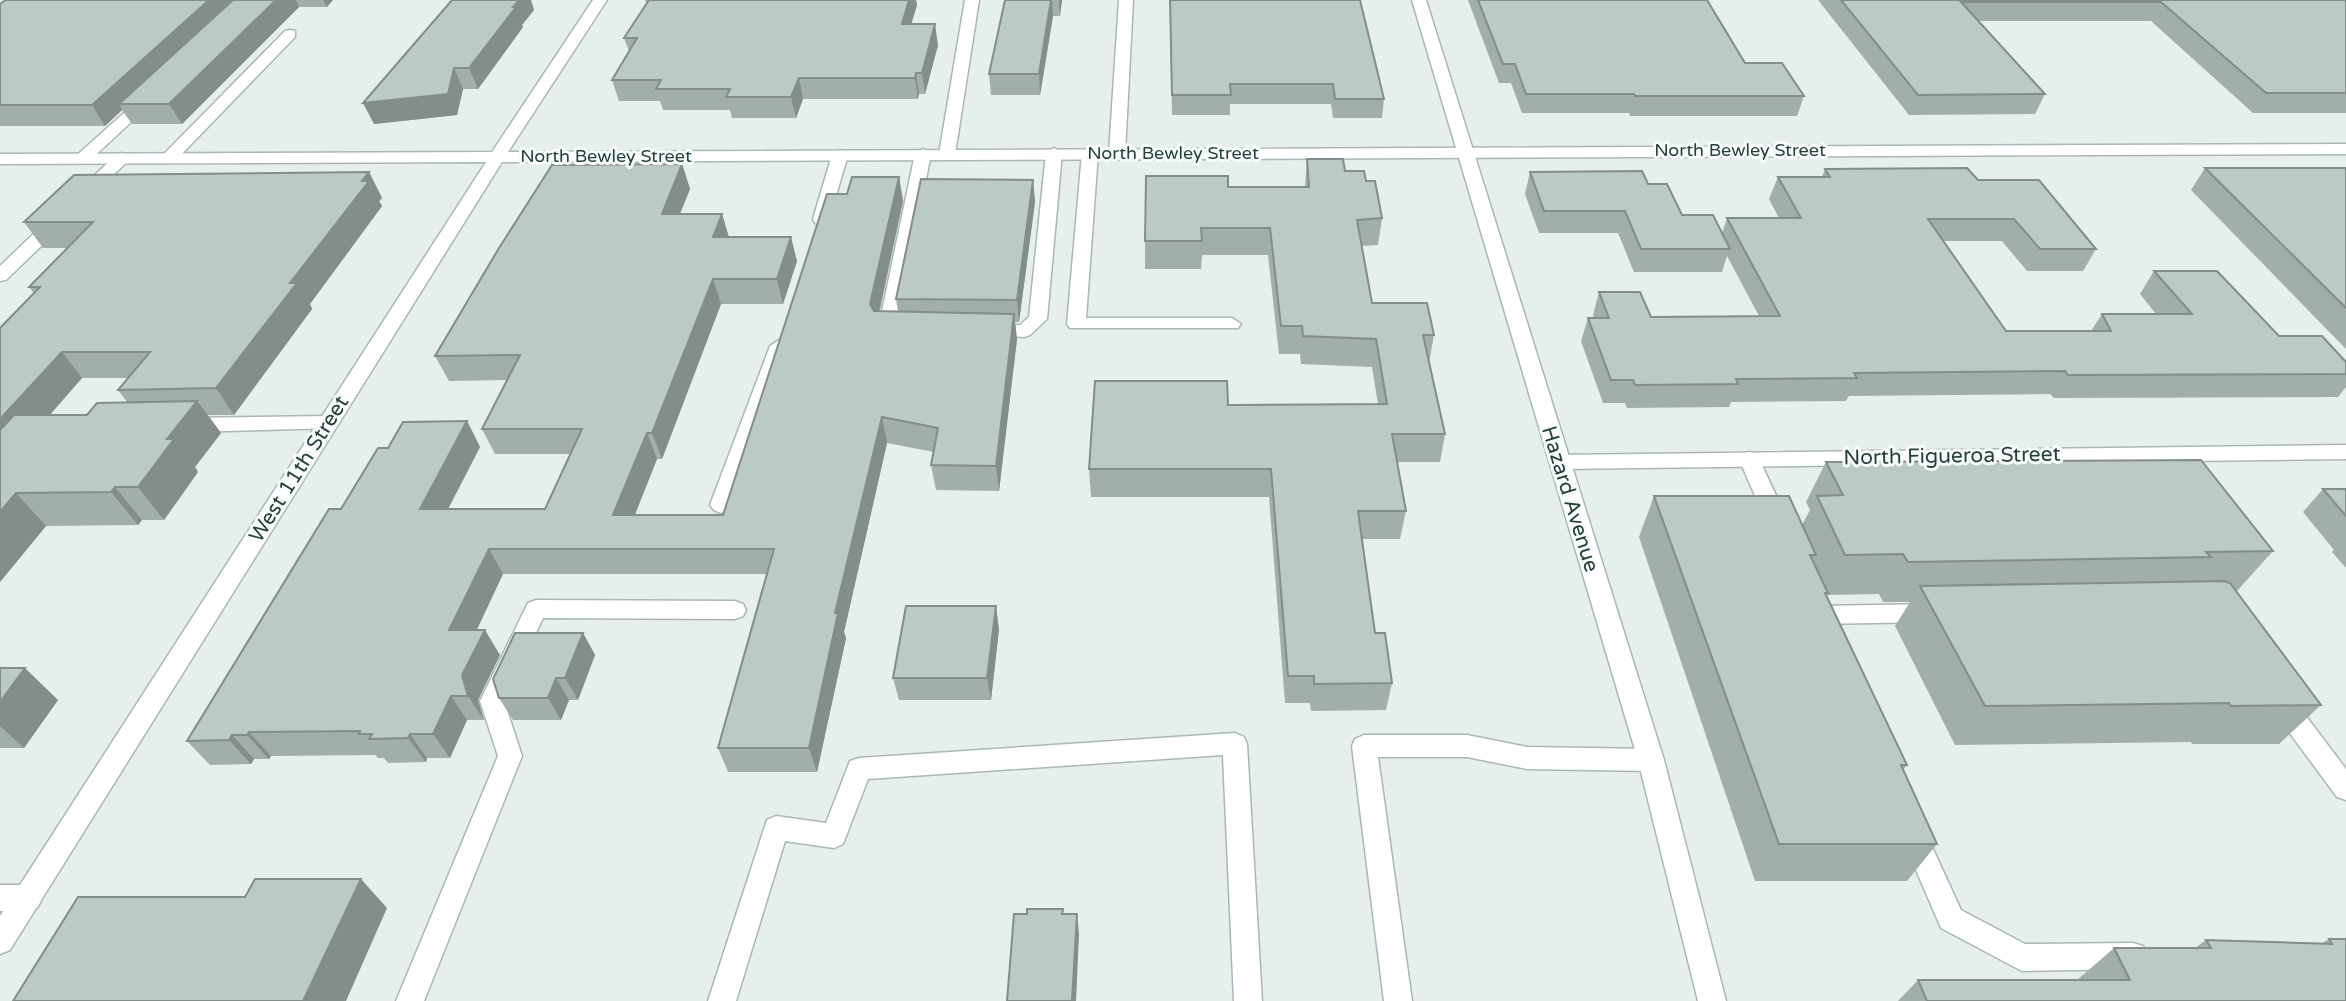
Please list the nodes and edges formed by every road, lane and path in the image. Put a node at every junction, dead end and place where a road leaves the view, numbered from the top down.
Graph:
1 (600, 0) edge
2 (972, 0) edge
3 (1126, 0) edge
4 (1419, 0) edge
5 (290, 34) dead end
6 (164, 84) edge
7 (2346, 149) edge
8 (1463, 151) junction
9 (1054, 153) junction
10 (1090, 153) junction
11 (1117, 153) junction
12 (923, 154) junction
13 (947, 154) junction
14 (839, 155) junction
15 (497, 157) junction
16 (83, 158) junction
17 (122, 158) junction
18 (169, 158) junction
19 (0, 159) edge
20 (817, 230) edge
21 (0, 276) edge
22 (1232, 324) dead end
23 (786, 328) edge
24 (911, 331) edge
25 (973, 331) edge
26 (328, 423) junction
27 (163, 426) edge
28 (2346, 452) edge
29 (1749, 459) junction
30 (1559, 462) junction
31 (721, 505) dead end
32 (1786, 543) edge
33 (735, 610) dead end
34 (1956, 613) edge
35 (1829, 640) edge
36 (2272, 689) edge
37 (1651, 760) junction
38 (2346, 789) edge
39 (1901, 805) edge
40 (0, 898) edge
41 (28, 898) junction
42 (0, 941) edge
43 (2157, 956) edge
44 (410, 1001) edge
45 (722, 1001) edge
46 (1248, 1001) edge
47 (1398, 1001) edge
48 (1712, 1001) edge

1 - 15 street, West 11th Street
2 - 13 street
3 - 11 street
4 - 8 street, Hazard Avenue
5 - 18 street
6 - 16 street
7 - 8 street, North Bewley Street
8 - 11 street, North Bewley Street
8 - 30 street, Hazard Avenue
9 - 10 street, North Bewley Street
9 - 13 street, North Bewley Street
9 - 25 street
10 - 11 street, North Bewley Street
10 - 22 street
12 - 13 street, North Bewley Street
12 - 14 street, North Bewley Street
12 - 24 street
14 - 15 street, North Bewley Street
14 - 20 street
15 - 18 street, North Bewley Street
15 - 26 street, West 11th Street
16 - 17 street, North Bewley Street
16 - 19 street, North Bewley Street
17 - 18 street, North Bewley Street
17 - 21 street
23 - 31 street
26 - 27 street
26 - 41 street, West 11th Street
28 - 29 street, North Figueroa Street
29 - 30 street, North Figueroa Street
29 - 32 street
30 - 37 street, Hazard Avenue
33 - 44 street
34 - 35 street
36 - 38 street
37 - 47 street
37 - 48 street, Hazard Avenue
39 - 43 street
40 - 41 street
41 - 42 street, West 11th Street
45 - 46 street

